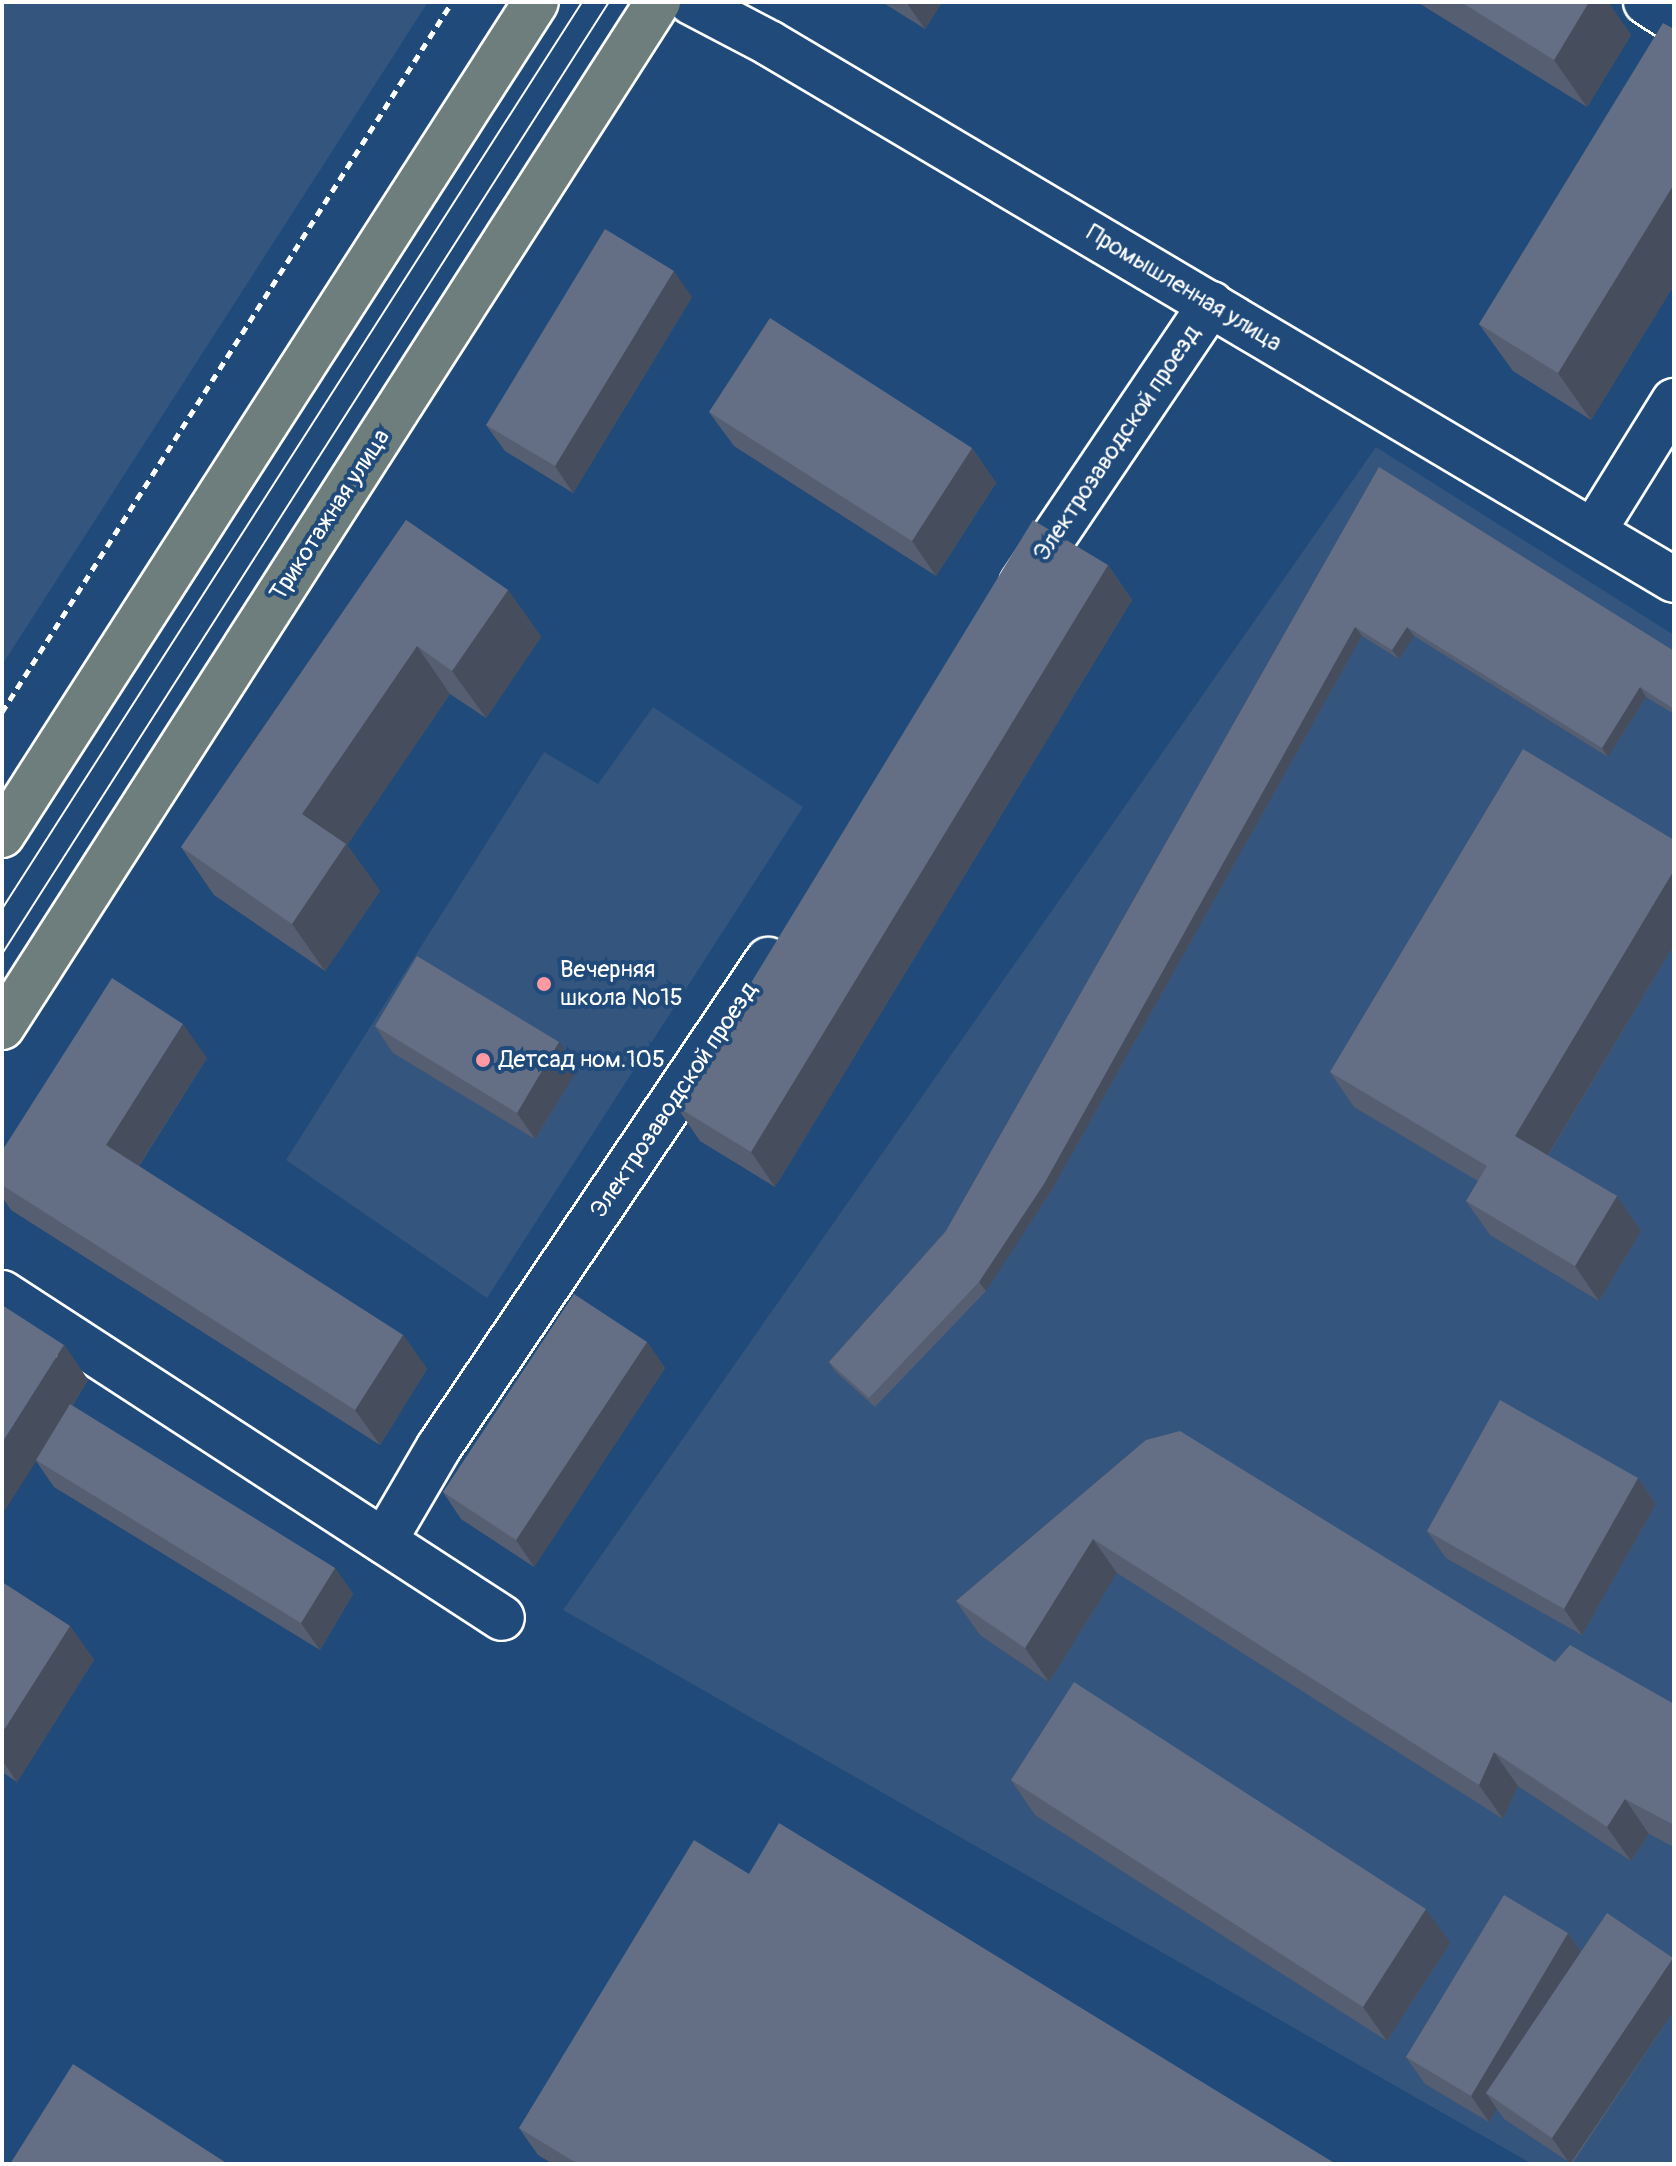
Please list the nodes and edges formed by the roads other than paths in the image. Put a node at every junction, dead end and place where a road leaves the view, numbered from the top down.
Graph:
1 (536, 2) edge
2 (658, 2) edge
3 (691, 2) edge
4 (1646, 2) edge
5 (1674, 20) edge
6 (1211, 304) junction
7 (1674, 401) edge
8 (1594, 530) junction
9 (1674, 580) edge
10 (998, 619) edge
11 (2, 835) edge
12 (794, 922) edge
13 (2, 1027) edge
14 (2, 1293) edge
15 (384, 1541) junction
16 (502, 1618) dead end

1 - 11 main road
2 - 13 main road, Трикотажная улица
3 - 6 street, Промышленная улица
4 - 5 street
6 - 8 street, Промышленная улица
6 - 10 street, Электрозаводской проезд
7 - 8 street
8 - 9 street, Промышленная улица
12 - 15 street, Электрозаводской проезд
14 - 15 street
15 - 16 street

